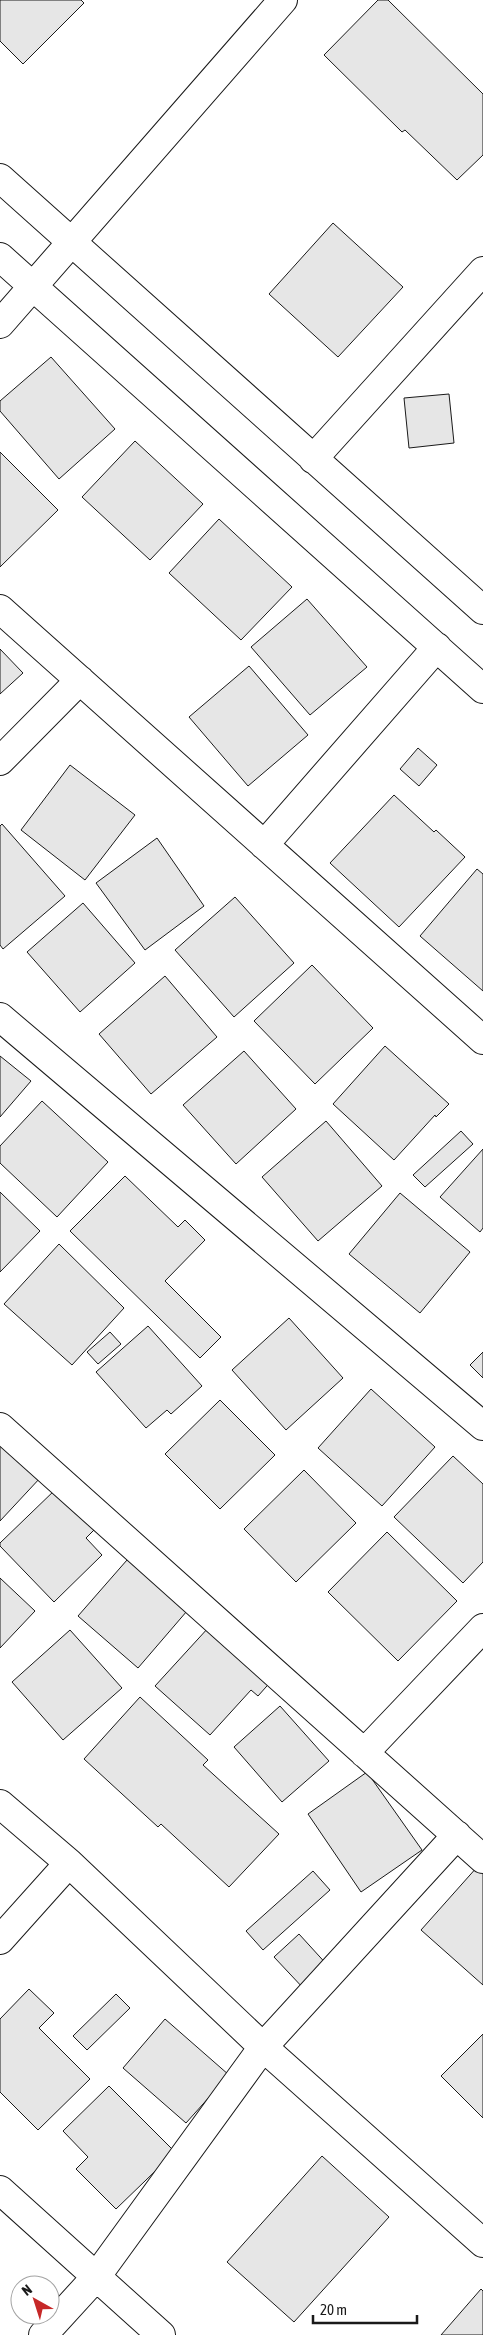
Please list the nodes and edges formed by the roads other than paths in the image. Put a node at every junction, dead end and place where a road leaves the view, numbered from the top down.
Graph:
1 (284, 0) edge
2 (0, 178) edge
3 (72, 242) junction
4 (0, 256) edge
5 (483, 271) edge
6 (33, 286) junction
7 (0, 324) edge
8 (313, 458) junction
9 (0, 609) edge
10 (483, 610) edge
11 (437, 647) junction
12 (80, 680) junction
13 (483, 688) edge
14 (0, 761) edge
15 (264, 845) junction
16 (0, 1017) edge
17 (483, 1040) edge
18 (483, 1426) edge
19 (0, 1427) edge
20 (483, 1628) edge
21 (364, 1752) junction
22 (0, 1804) edge
23 (457, 1835) junction
24 (483, 1859) edge
25 (69, 1863) junction
26 (0, 1940) edge
27 (263, 2048) junction
28 (0, 2190) edge
29 (483, 2243) edge
30 (96, 2277) junction
31 (43, 2335) edge
32 (161, 2335) edge

1 - 3 street
2 - 3 street
3 - 6 street
3 - 8 street
4 - 6 street
5 - 8 street
6 - 7 street
6 - 11 street
8 - 10 street
9 - 12 street
11 - 13 street
11 - 15 street
12 - 14 street
12 - 15 street
15 - 17 street
16 - 18 street
19 - 21 street
20 - 21 street
21 - 23 street
22 - 25 street
23 - 24 street
23 - 27 street
25 - 26 street
25 - 27 street
27 - 29 street
27 - 30 street
28 - 30 street
30 - 31 street
30 - 32 street

